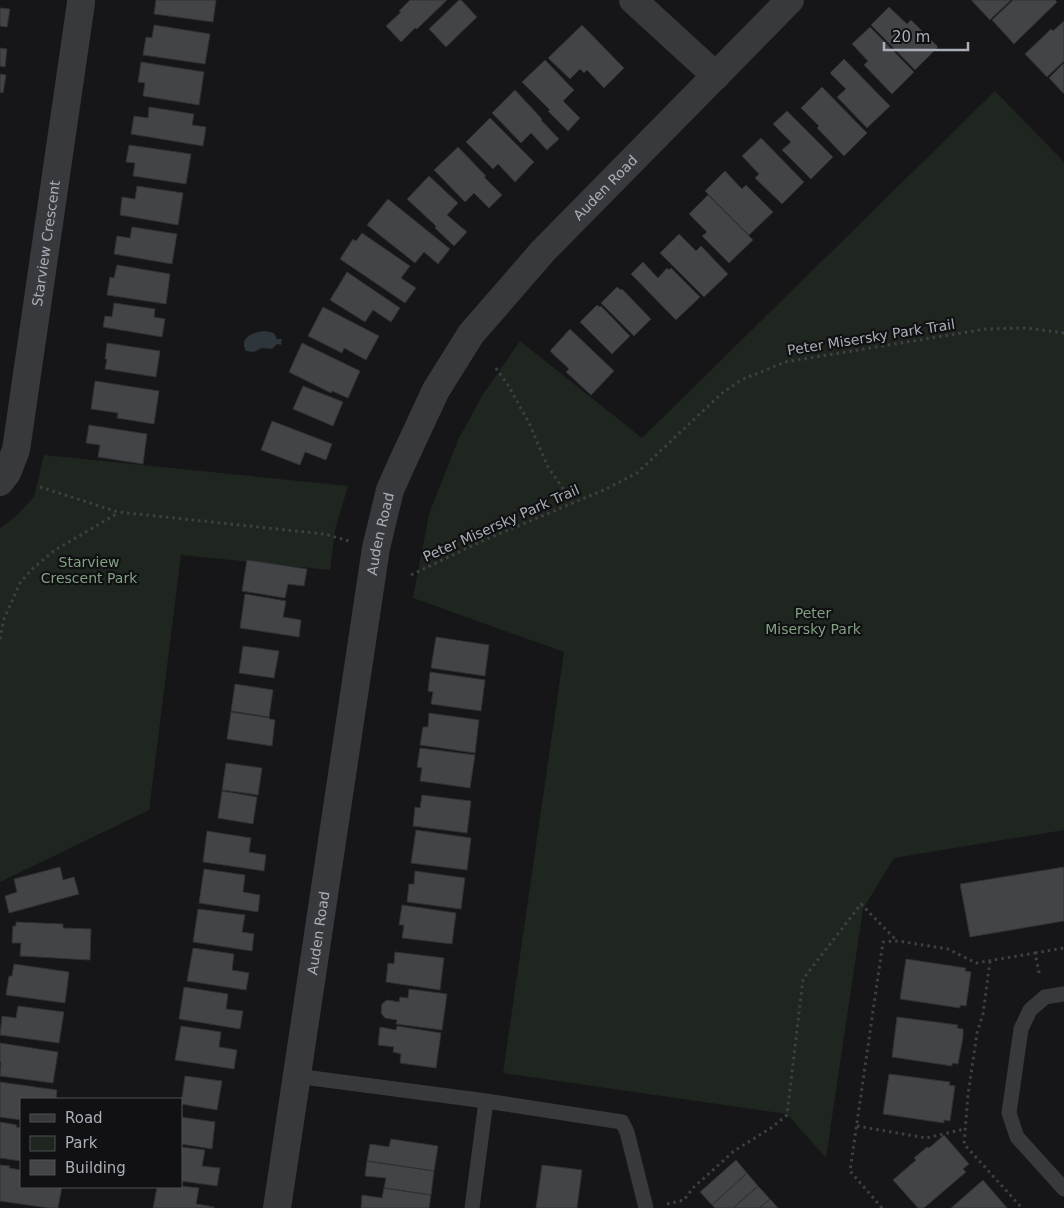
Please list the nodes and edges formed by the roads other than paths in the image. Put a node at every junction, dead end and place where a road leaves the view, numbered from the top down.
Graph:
1 (81, 0) edge
2 (633, 0) edge
3 (790, 0) edge
4 (716, 76) junction
5 (0, 482) edge
6 (1064, 994) edge
7 (296, 1076) junction
8 (486, 1101) junction
9 (1064, 1189) edge
10 (653, 1207) edge
11 (277, 1208) edge
12 (472, 1208) edge

1 - 5 street, Starview Crescent
2 - 4 street
3 - 4 street, Auden Road
4 - 7 street, Auden Road
6 - 9 lane
7 - 8 lane
7 - 11 street, Auden Road
8 - 10 lane
8 - 12 lane

